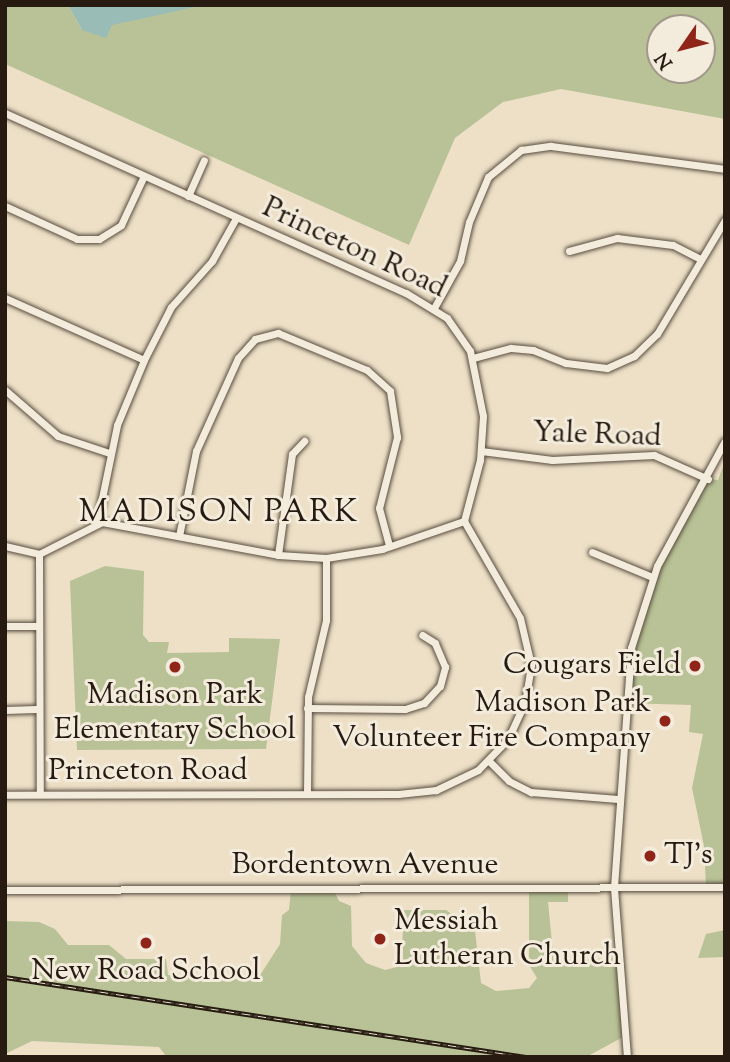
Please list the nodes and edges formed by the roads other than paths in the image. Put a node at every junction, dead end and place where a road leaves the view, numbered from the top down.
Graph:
1 (5, 113) edge
2 (204, 160) dead end
3 (725, 169) edge
4 (144, 176) junction
5 (188, 196) junction
6 (5, 206) edge
7 (236, 218) junction
8 (725, 220) edge
9 (569, 251) dead end
10 (701, 259) junction
11 (5, 298) edge
12 (434, 308) junction
13 (472, 358) junction
14 (144, 360) junction
15 (5, 390) edge
16 (304, 441) dead end
17 (725, 441) edge
18 (481, 451) junction
19 (109, 453) junction
20 (708, 479) junction
21 (464, 521) junction
22 (97, 522) junction
23 (179, 536) junction
24 (5, 546) edge
25 (389, 546) junction
26 (592, 552) dead end
27 (39, 554) junction
28 (278, 555) junction
29 (326, 558) junction
30 (652, 577) junction
31 (5, 626) edge
32 (37, 626) junction
33 (422, 635) dead end
34 (307, 708) junction
35 (36, 709) junction
36 (5, 710) edge
37 (489, 761) junction
38 (40, 794) junction
39 (307, 794) junction
40 (5, 795) edge
41 (618, 799) junction
42 (614, 887) junction
43 (725, 887) edge
44 (5, 890) edge
45 (627, 1057) edge

1 - 4 street, Princeton Road
2 - 5 street
3 - 12 street
4 - 5 street, Princeton Road
4 - 6 street
5 - 7 street, Princeton Road
7 - 12 street, Princeton Road
7 - 14 street
8 - 10 street
9 - 10 street
10 - 13 street
11 - 14 street
12 - 13 street, Princeton Road
13 - 18 street, Princeton Road
14 - 19 street
15 - 19 street
16 - 28 street
17 - 20 street
18 - 20 street, Yale Road
18 - 21 street, Princeton Road
19 - 22 street
20 - 30 street
21 - 25 street
21 - 37 street, Princeton Road
22 - 23 street
22 - 27 street
23 - 25 street
23 - 28 street
24 - 27 street
25 - 29 street
26 - 30 street
27 - 32 street
28 - 29 street
29 - 34 street
30 - 41 street
31 - 32 street
32 - 35 street
33 - 34 street
34 - 39 street
35 - 36 street
35 - 38 street
37 - 39 street, Princeton Road
37 - 41 street
38 - 39 street, Princeton Road
38 - 40 street, Princeton Road
41 - 42 street
42 - 43 street, Bordentown Avenue
42 - 44 street, Bordentown Avenue
42 - 45 street

